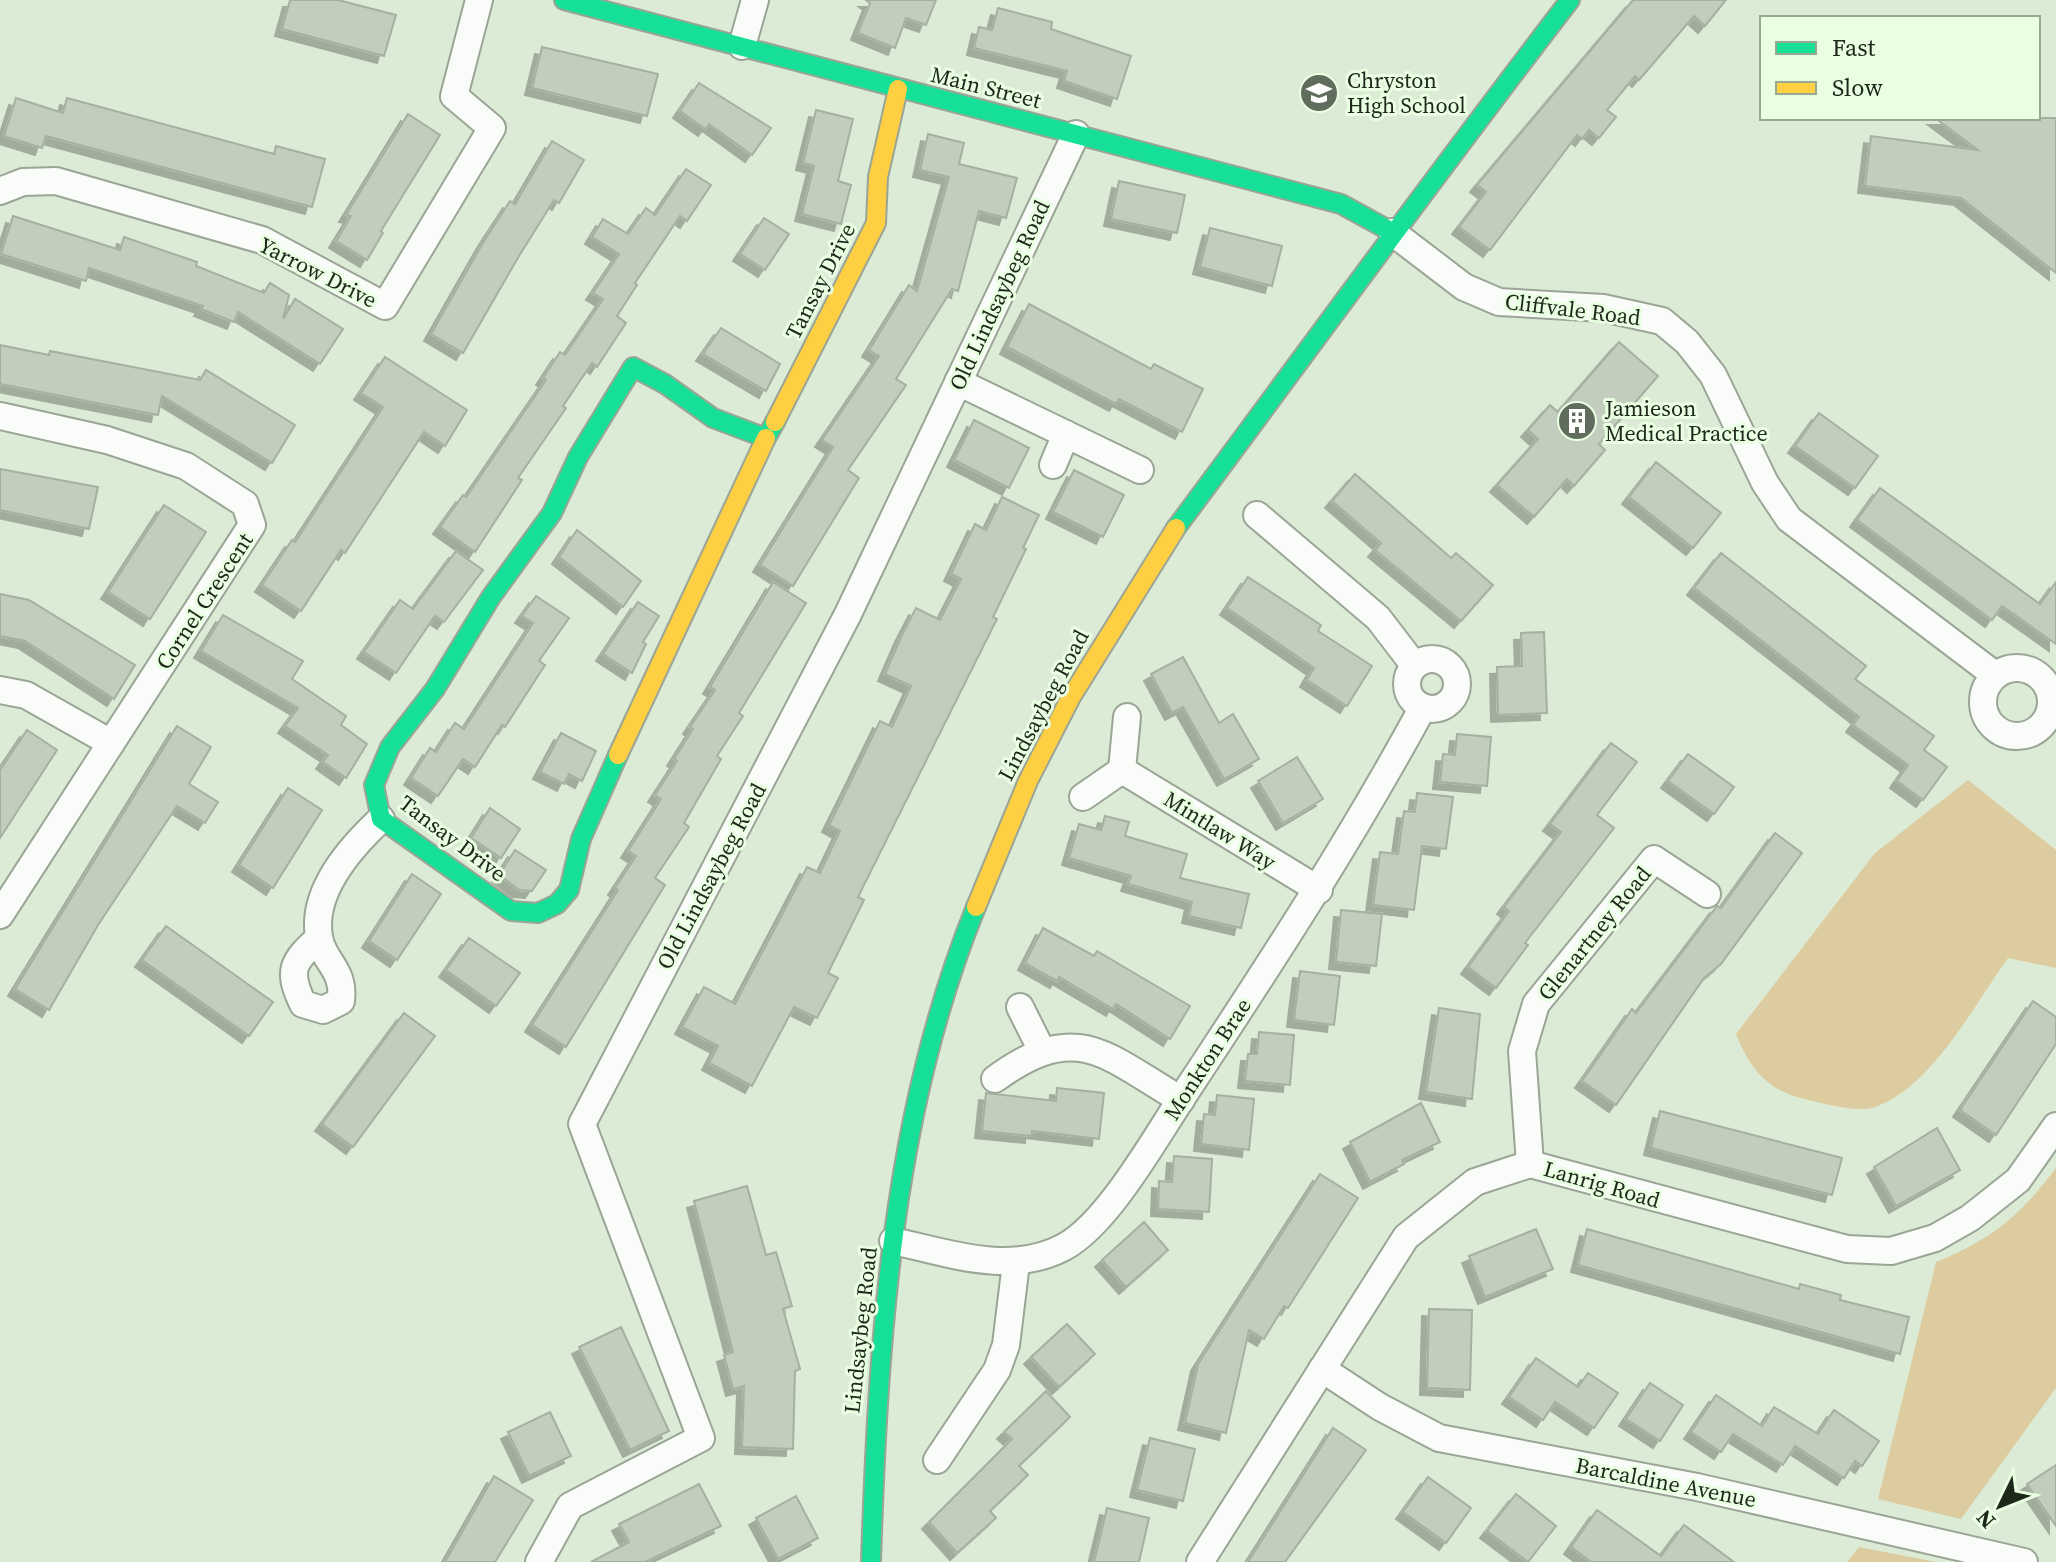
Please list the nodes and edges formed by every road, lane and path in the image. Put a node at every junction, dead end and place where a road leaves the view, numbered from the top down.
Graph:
1 (479, 0) edge
2 (564, 0) edge
3 (755, 0) edge
4 (1570, 0) edge
5 (742, 46) junction
6 (898, 89) junction
7 (1076, 134) junction
8 (0, 191) edge
9 (1392, 232) junction
10 (958, 382) junction
11 (0, 416) edge
12 (1066, 434) junction
13 (766, 438) junction
14 (1053, 465) dead end
15 (1140, 470) dead end
16 (1257, 515) dead end
17 (1414, 665) junction
18 (1995, 675) dead end
19 (0, 690) edge
20 (1423, 707) junction
21 (1127, 717) dead end
22 (111, 743) junction
23 (1122, 770) junction
24 (1083, 797) dead end
25 (381, 819) junction
26 (1319, 890) junction
27 (1707, 894) dead end
28 (0, 915) edge
29 (319, 938) dead end
30 (1020, 1007) dead end
31 (1042, 1051) junction
32 (995, 1079) dead end
33 (1181, 1100) junction
34 (2056, 1126) edge
35 (1530, 1164) junction
36 (893, 1241) junction
37 (1016, 1263) junction
38 (1322, 1369) junction
39 (937, 1460) dead end
40 (539, 1562) edge
41 (871, 1562) edge
42 (1200, 1562) edge
43 (2024, 1562) edge

1 - 8 street, Yarrow Drive
2 - 5 street, Main Street
3 - 5 street
4 - 9 street, Lindsaybeg Road
5 - 6 street, Main Street
6 - 7 street, Main Street
6 - 13 street, Tansay Drive
7 - 9 street, Main Street
7 - 10 street, Old Lindsaybeg Road
9 - 18 street, Cliffvale Road
9 - 36 street, Lindsaybeg Road
10 - 12 street
10 - 40 street, Old Lindsaybeg Road
11 - 22 street, Cornel Crescent
12 - 14 street
12 - 15 street
13 - 25 street, Tansay Drive
13 - 25 street, Tansay Drive
16 - 17 street
17 - 20 street
17 - 20 street
19 - 22 street
20 - 26 street, Monkton Brae
21 - 23 street
22 - 28 street, Cornel Crescent
23 - 24 street
23 - 26 street, Mintlaw Way
25 - 29 street
26 - 33 street, Monkton Brae
27 - 35 street, Glenartney Road
30 - 31 street
31 - 32 street
31 - 33 street
33 - 37 street, Monkton Brae
34 - 35 street, Lanrig Road
35 - 38 street, Lanrig Road
36 - 37 street, Monkton Brae
36 - 41 street, Lindsaybeg Road
37 - 39 street
38 - 42 street, Lanrig Road
38 - 43 street, Barcaldine Avenue

